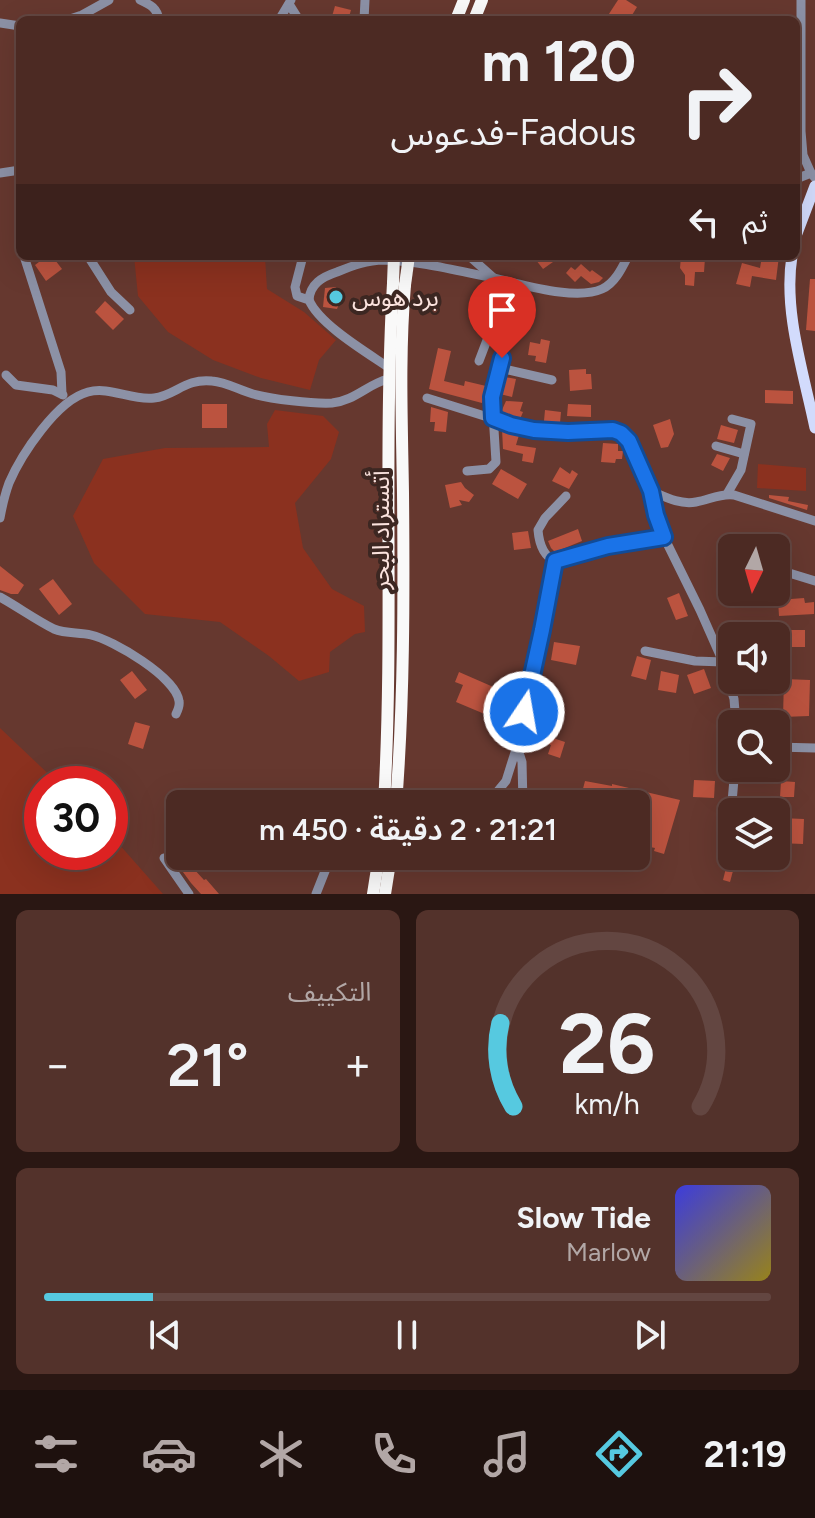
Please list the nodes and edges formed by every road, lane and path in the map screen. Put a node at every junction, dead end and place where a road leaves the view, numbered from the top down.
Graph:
1 (109, 0) edge
2 (140, 0) edge
3 (801, 0) edge
4 (77, 16) edge
5 (158, 16) edge
6 (813, 176) edge
7 (815, 187) edge
8 (800, 226) edge
9 (25, 260) edge
10 (91, 260) edge
11 (302, 260) edge
12 (360, 260) edge
13 (395, 260) edge
14 (414, 260) edge
15 (474, 260) edge
16 (626, 260) edge
17 (792, 260) edge
18 (495, 279) junction
19 (399, 284) junction
20 (309, 300) junction
21 (130, 310) dead end
22 (503, 338) junction
23 (479, 361) dead end
24 (500, 368) junction
25 (388, 373) junction
26 (6, 375) dead end
27 (552, 380) dead end
28 (66, 397) junction
29 (427, 398) dead end
30 (493, 418) junction
31 (732, 419) dead end
32 (815, 428) edge
33 (716, 446) dead end
34 (744, 454) junction
35 (467, 471) dead end
36 (651, 491) junction
37 (727, 494) junction
38 (566, 496) dead end
39 (0, 518) edge
40 (815, 521) edge
41 (664, 537) junction
42 (555, 561) junction
43 (790, 573) edge
44 (815, 581) edge
45 (0, 597) edge
46 (645, 651) dead end
47 (718, 651) edge
48 (718, 662) edge
49 (176, 714) dead end
50 (517, 746) junction
51 (790, 747) edge
52 (815, 748) edge
53 (385, 790) edge
54 (397, 790) edge
55 (499, 790) edge
56 (523, 790) edge
57 (164, 858) dead end
58 (325, 870) edge
59 (377, 870) edge
60 (389, 870) edge
61 (189, 894) edge
62 (316, 894) edge
63 (373, 894) edge
64 (385, 894) edge

1 - 4 street
2 - 5 street
3 - 6 street
7 - 8 main road
9 - 28 street
10 - 21 street
11 - 20 street
12 - 14 street
12 - 20 street
13 - 19 highway, أتستراد البحر, bridge
14 - 18 street
14 - 19 highway, أتستراد البحر, bridge
15 - 18 street
16 - 18 street
17 - 32 main road
18 - 22 street
19 - 25 highway, أتستراد البحر
19 - 54 highway, أتستراد البحر
20 - 25 street
22 - 23 street
22 - 24 street
24 - 27 street
24 - 30 street
25 - 28 street
25 - 53 highway, أتستراد البحر
26 - 28 street
28 - 39 street
29 - 30 street
30 - 35 street
30 - 36 street
31 - 34 street
33 - 34 street
34 - 37 street
36 - 37 street
36 - 41 street
37 - 40 street
38 - 42 street
41 - 42 street
41 - 47 street
42 - 50 street
43 - 44 street
45 - 49 street
46 - 48 street
50 - 55 street
50 - 56 street
51 - 52 street
57 - 61 street
58 - 62 street
59 - 63 highway
60 - 64 highway

